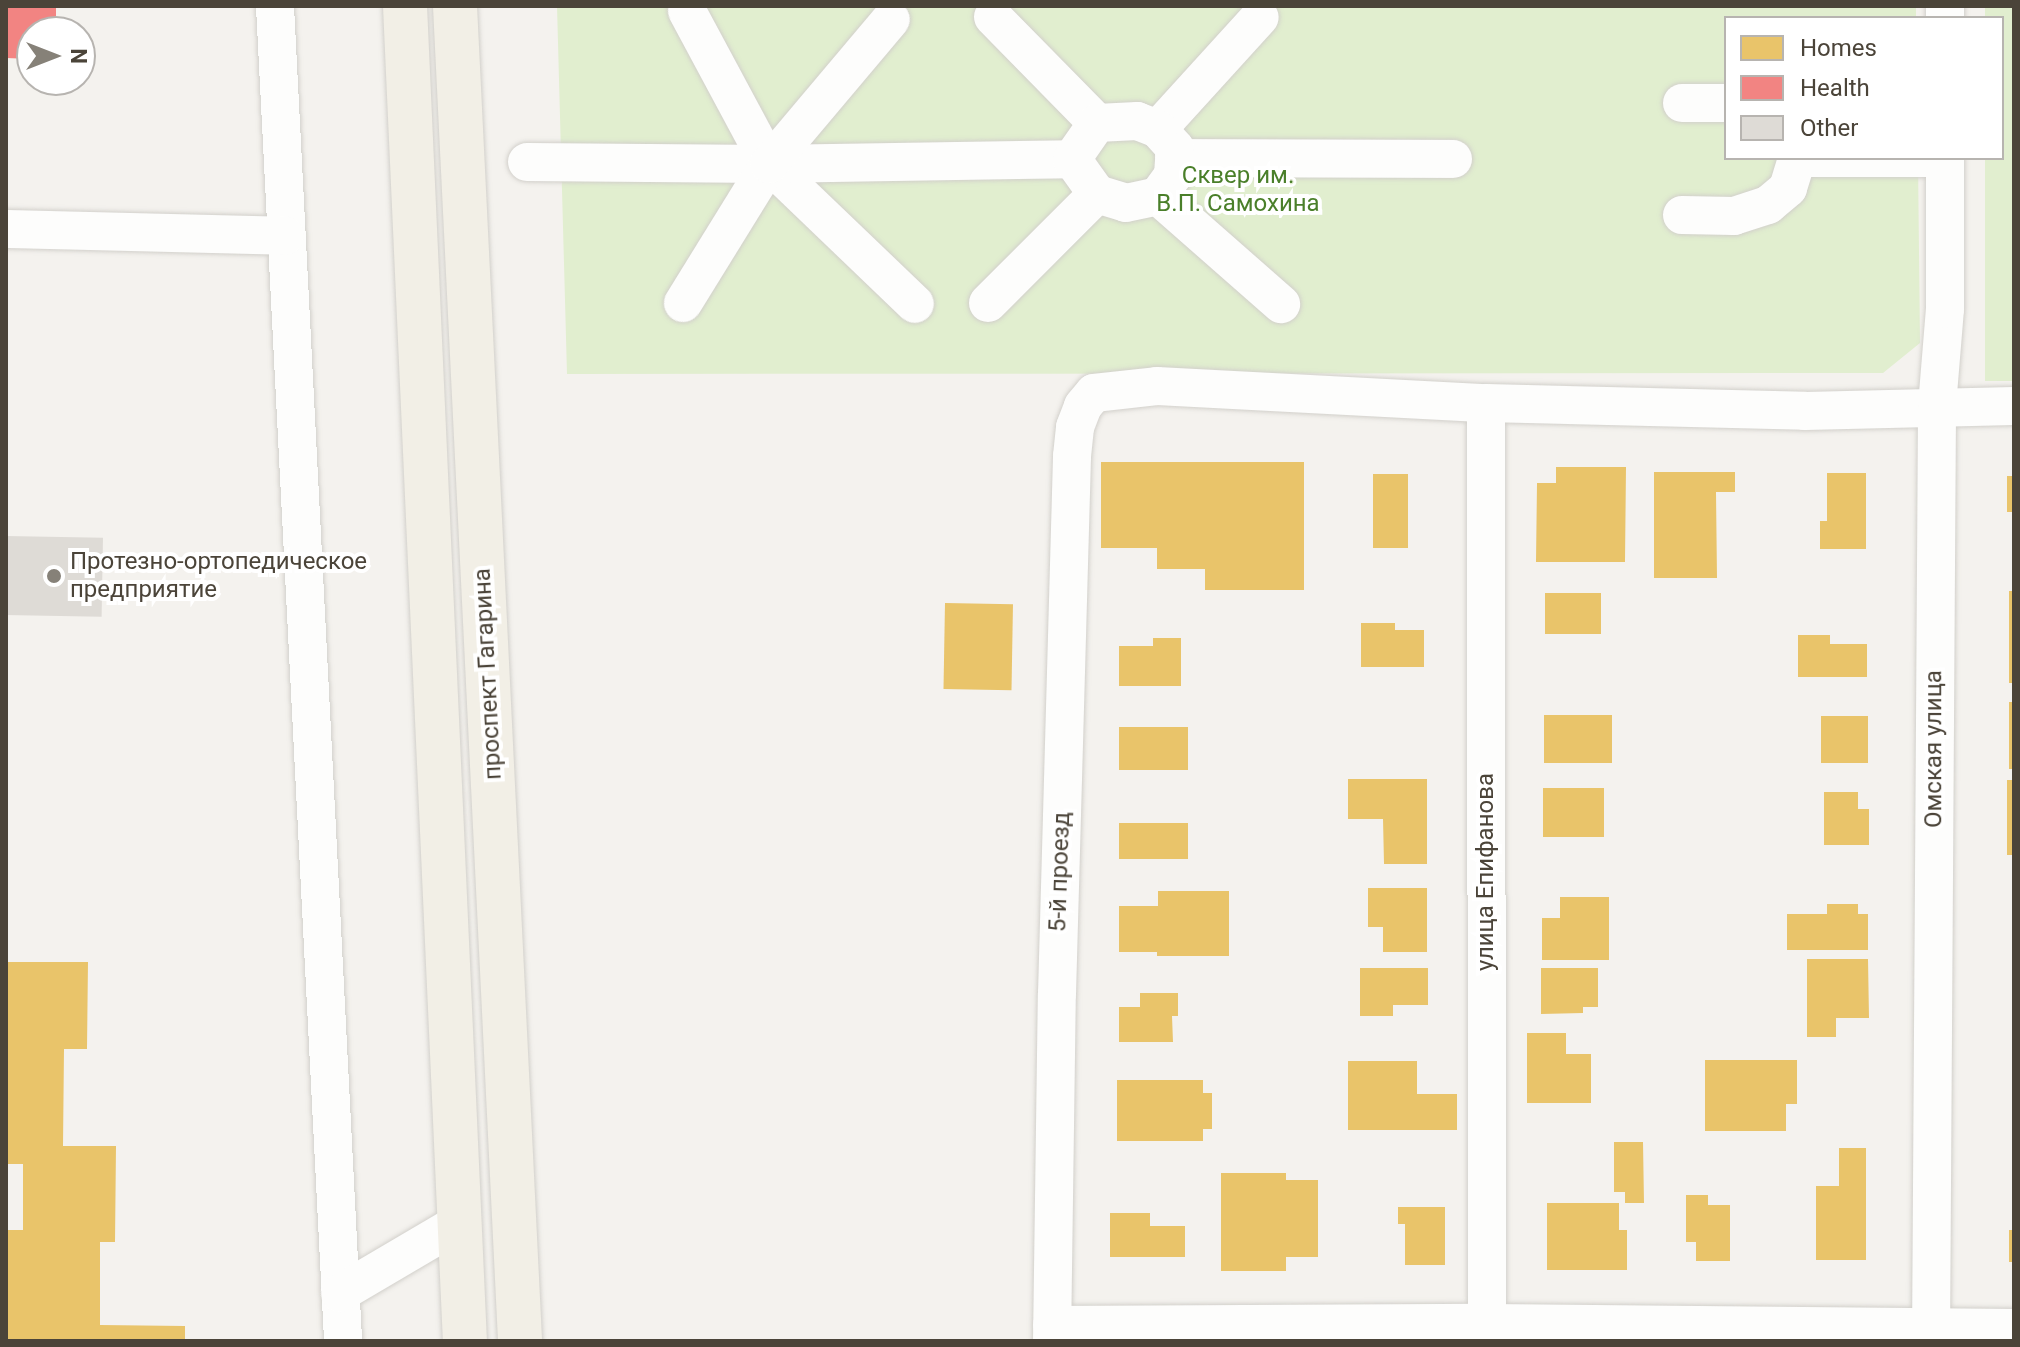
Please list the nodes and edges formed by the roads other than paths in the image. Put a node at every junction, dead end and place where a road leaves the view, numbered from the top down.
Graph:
1 (275, 6) edge
2 (405, 6) edge
3 (455, 6) edge
4 (687, 11) dead end
5 (993, 17) dead end
6 (1260, 17) dead end
7 (891, 19) dead end
8 (1682, 103) dead end
9 (1724, 103) edge
10 (1097, 123) junction
11 (1166, 144) junction
12 (1072, 159) junction
13 (1453, 159) dead end
14 (1796, 160) edge
15 (1945, 160) edge
16 (527, 162) dead end
17 (769, 164) junction
18 (1097, 194) junction
19 (1158, 196) junction
20 (1682, 215) dead end
21 (6, 229) edge
22 (285, 236) junction
23 (683, 303) dead end
24 (988, 303) dead end
25 (915, 304) dead end
26 (1281, 304) dead end
27 (1486, 403) junction
28 (1937, 406) junction
29 (2014, 406) edge
30 (459, 1223) junction
31 (340, 1293) junction
32 (2014, 1328) edge
33 (1487, 1332) edge
34 (1052, 1333) edge
35 (1931, 1334) edge
36 (343, 1341) edge
37 (465, 1341) edge
38 (520, 1341) edge

1 - 22 street
2 - 30 main road
3 - 38 main road, проспект Гагарина
4 - 17 street
5 - 10 street
6 - 11 street
7 - 17 street
8 - 9 street
10 - 11 street
10 - 12 street
11 - 13 street
11 - 19 street
12 - 17 street
12 - 18 street
14 - 20 street
15 - 28 street, Омская улица
16 - 17 street
17 - 23 street
17 - 25 street
18 - 19 street
18 - 24 street
19 - 26 street
21 - 22 street
22 - 31 street
27 - 28 street
27 - 33 street, улица Епифанова
27 - 34 street, 5-й проезд
28 - 29 street
28 - 35 street, Омская улица
30 - 31 street
30 - 37 main road
31 - 36 street
32 - 35 street
33 - 34 street
33 - 35 street

